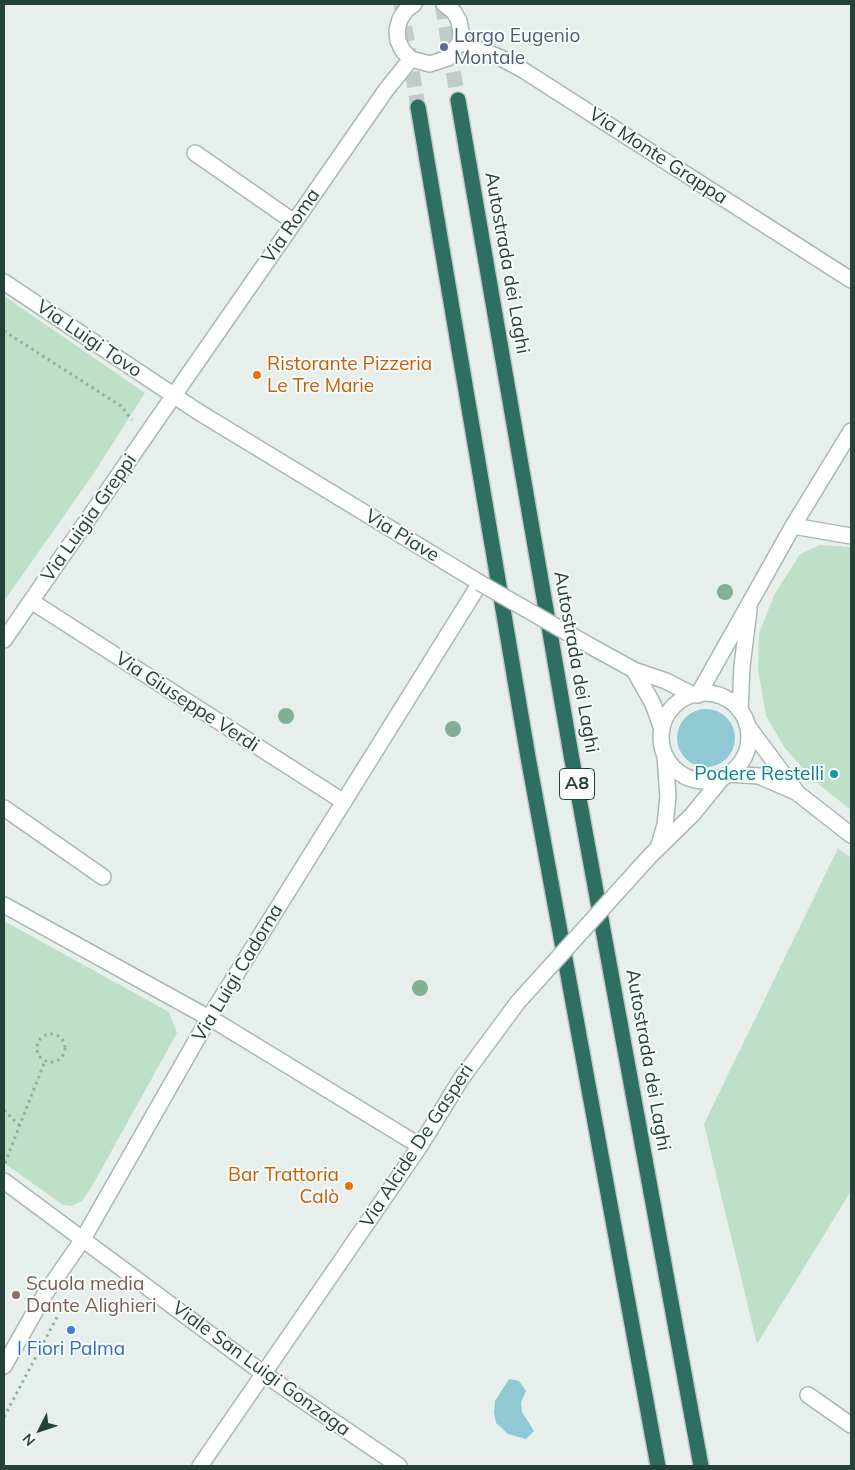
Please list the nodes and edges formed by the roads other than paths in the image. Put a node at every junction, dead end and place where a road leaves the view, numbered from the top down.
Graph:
1 (414, 4) edge
2 (446, 4) edge
3 (460, 42) junction
4 (411, 59) junction
5 (458, 100) tunnel mouth
6 (418, 107) tunnel mouth
7 (195, 153) dead end
8 (294, 222) junction
9 (851, 280) edge
10 (4, 282) edge
11 (175, 396) junction
12 (851, 431) edge
13 (793, 526) junction
14 (851, 536) edge
15 (480, 584) junction
16 (751, 601) junction
17 (31, 602) junction
18 (4, 640) edge
19 (634, 670) junction
20 (696, 695) junction
21 (740, 711) junction
22 (747, 725) junction
23 (662, 728) junction
24 (665, 754) junction
25 (726, 775) junction
26 (796, 792) junction
27 (344, 802) junction
28 (4, 808) edge
29 (851, 835) edge
30 (654, 851) junction
31 (103, 877) dead end
32 (4, 905) edge
33 (208, 1018) junction
34 (420, 1146) junction
35 (4, 1181) edge
36 (84, 1239) junction
37 (4, 1366) edge
38 (264, 1374) junction
39 (808, 1395) dead end
40 (851, 1425) edge
41 (200, 1466) edge
42 (399, 1466) edge
43 (658, 1466) edge
44 (701, 1466) edge

1 - 4 street
2 - 3 street
3 - 4 street
3 - 9 street, Via Monte Grappa
4 - 8 street, Via Roma
5 - 44 highway, Autostrada dei Laghi / A8
6 - 43 highway, A8
7 - 8 street
8 - 11 street, Via Roma
10 - 11 street, Via Luigi Tovo
11 - 15 street, Via Piave
11 - 17 street, Via Luigia Greppi
12 - 13 street
13 - 14 street
13 - 16 street
15 - 19 street, Via Piave, bridge
15 - 27 street, Via Luigi Cadorna
16 - 20 street
16 - 21 street
17 - 18 street, Via Luigia Greppi
17 - 27 street, Via Giuseppe Verdi
19 - 20 street, Via Piave
19 - 23 street
20 - 21 street, Via Piave
20 - 23 street
21 - 22 street, Via Piave
22 - 25 street, Via Piave
22 - 26 street, Via Piave
23 - 24 street
24 - 25 street, Via Piave
24 - 30 street, Via Alcide De Gasperi
25 - 26 street, Via Piave
25 - 30 street, Via Alcide De Gasperi
26 - 29 street, Via Piave
27 - 33 street, Via Luigi Cadorna
28 - 31 street
30 - 34 street, Via Alcide De Gasperi, bridge
32 - 33 street
33 - 34 street
33 - 36 street, Via Luigi Cadorna
34 - 38 street, Via Alcide De Gasperi
35 - 36 street, Viale San Luigi Gonzaga
36 - 37 street, Via Luigi Cadorna
36 - 38 street, Viale San Luigi Gonzaga
38 - 41 street, Via Alcide De Gasperi
38 - 42 street, Viale San Luigi Gonzaga
39 - 40 street

